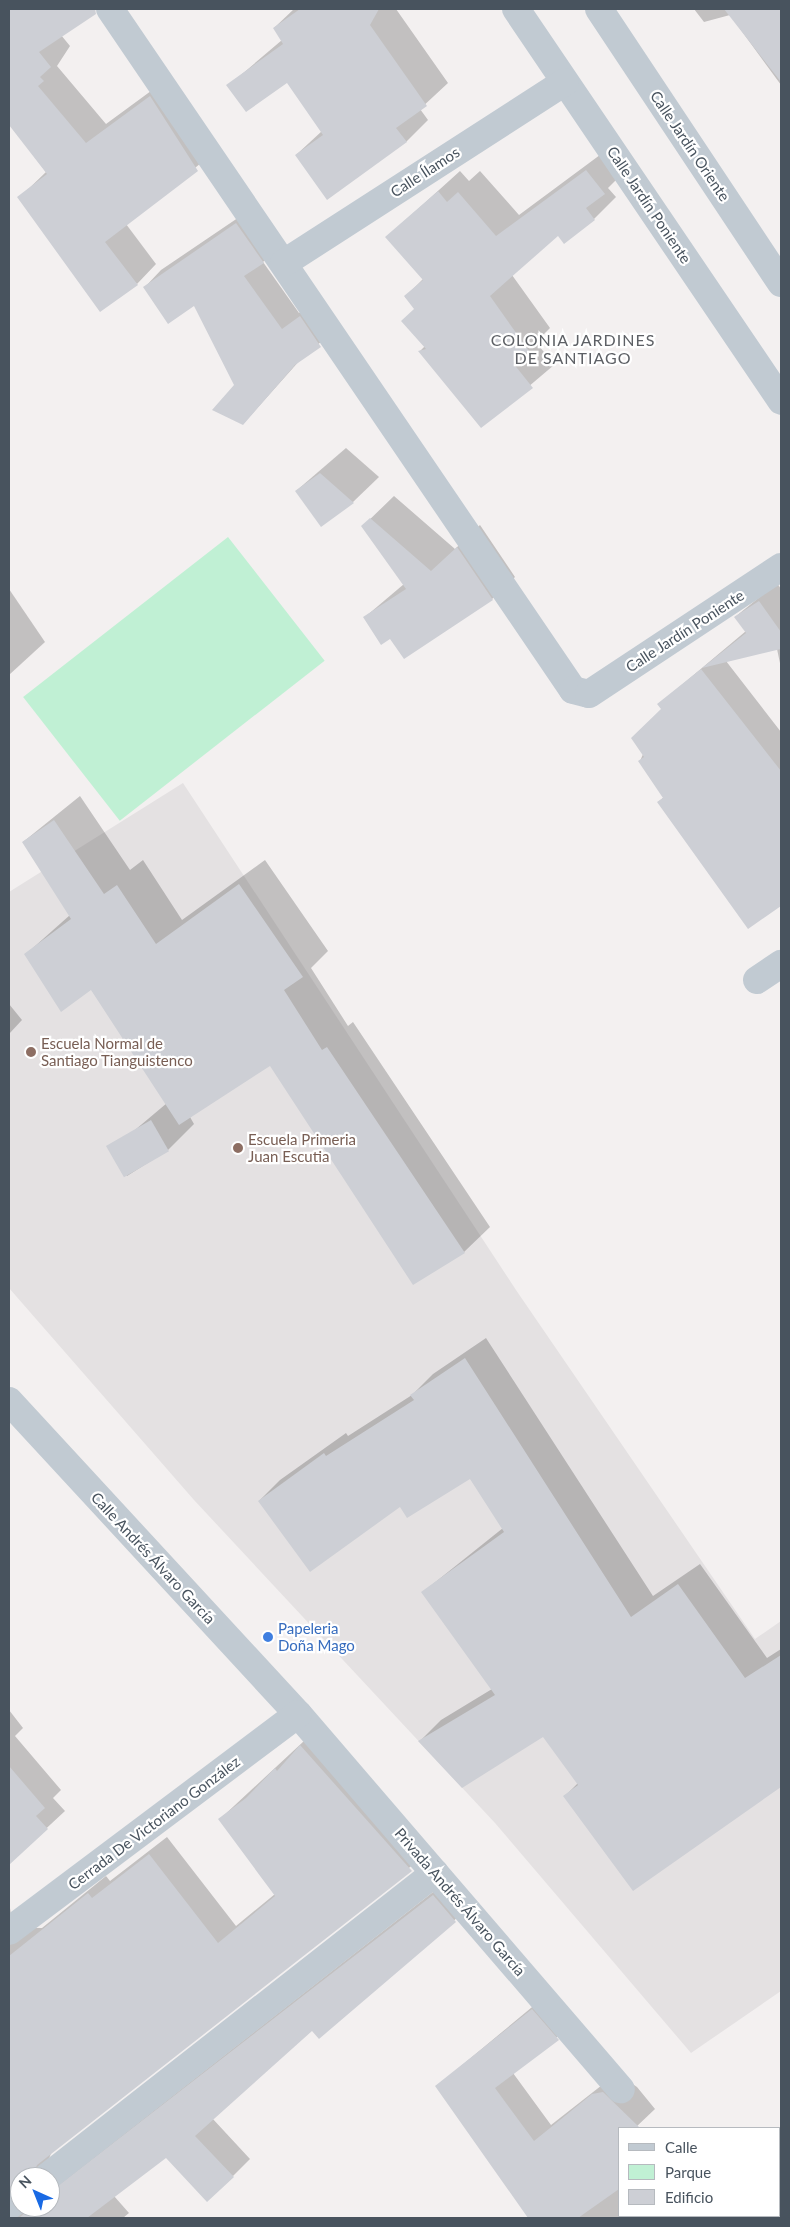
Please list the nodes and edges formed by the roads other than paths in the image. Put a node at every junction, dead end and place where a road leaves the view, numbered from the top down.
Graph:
1 (110, 9) edge
2 (516, 9) edge
3 (598, 9) edge
4 (565, 82) junction
5 (284, 263) junction
6 (781, 283) edge
7 (781, 401) edge
8 (781, 567) edge
9 (781, 964) edge
10 (757, 980) dead end
11 (9, 1401) edge
12 (298, 1714) junction
13 (435, 1873) junction
14 (9, 1931) edge
15 (621, 2089) dead end
16 (60, 2167) edge

1 - 5 street
2 - 4 street, Calle Jardín Poniente
3 - 6 street, Calle Jardín Oriente
4 - 5 street, Calle Ílamos
4 - 7 street, Calle Jardín Poniente
5 - 8 street, Calle Jardín Poniente
9 - 10 street
11 - 12 street, Calle Andrés Álvaro García
12 - 13 street, Privada Andrés Álvaro García
12 - 14 street, Cerrada De Victoriano González
13 - 15 street, Privada Andrés Álvaro García
13 - 16 street

